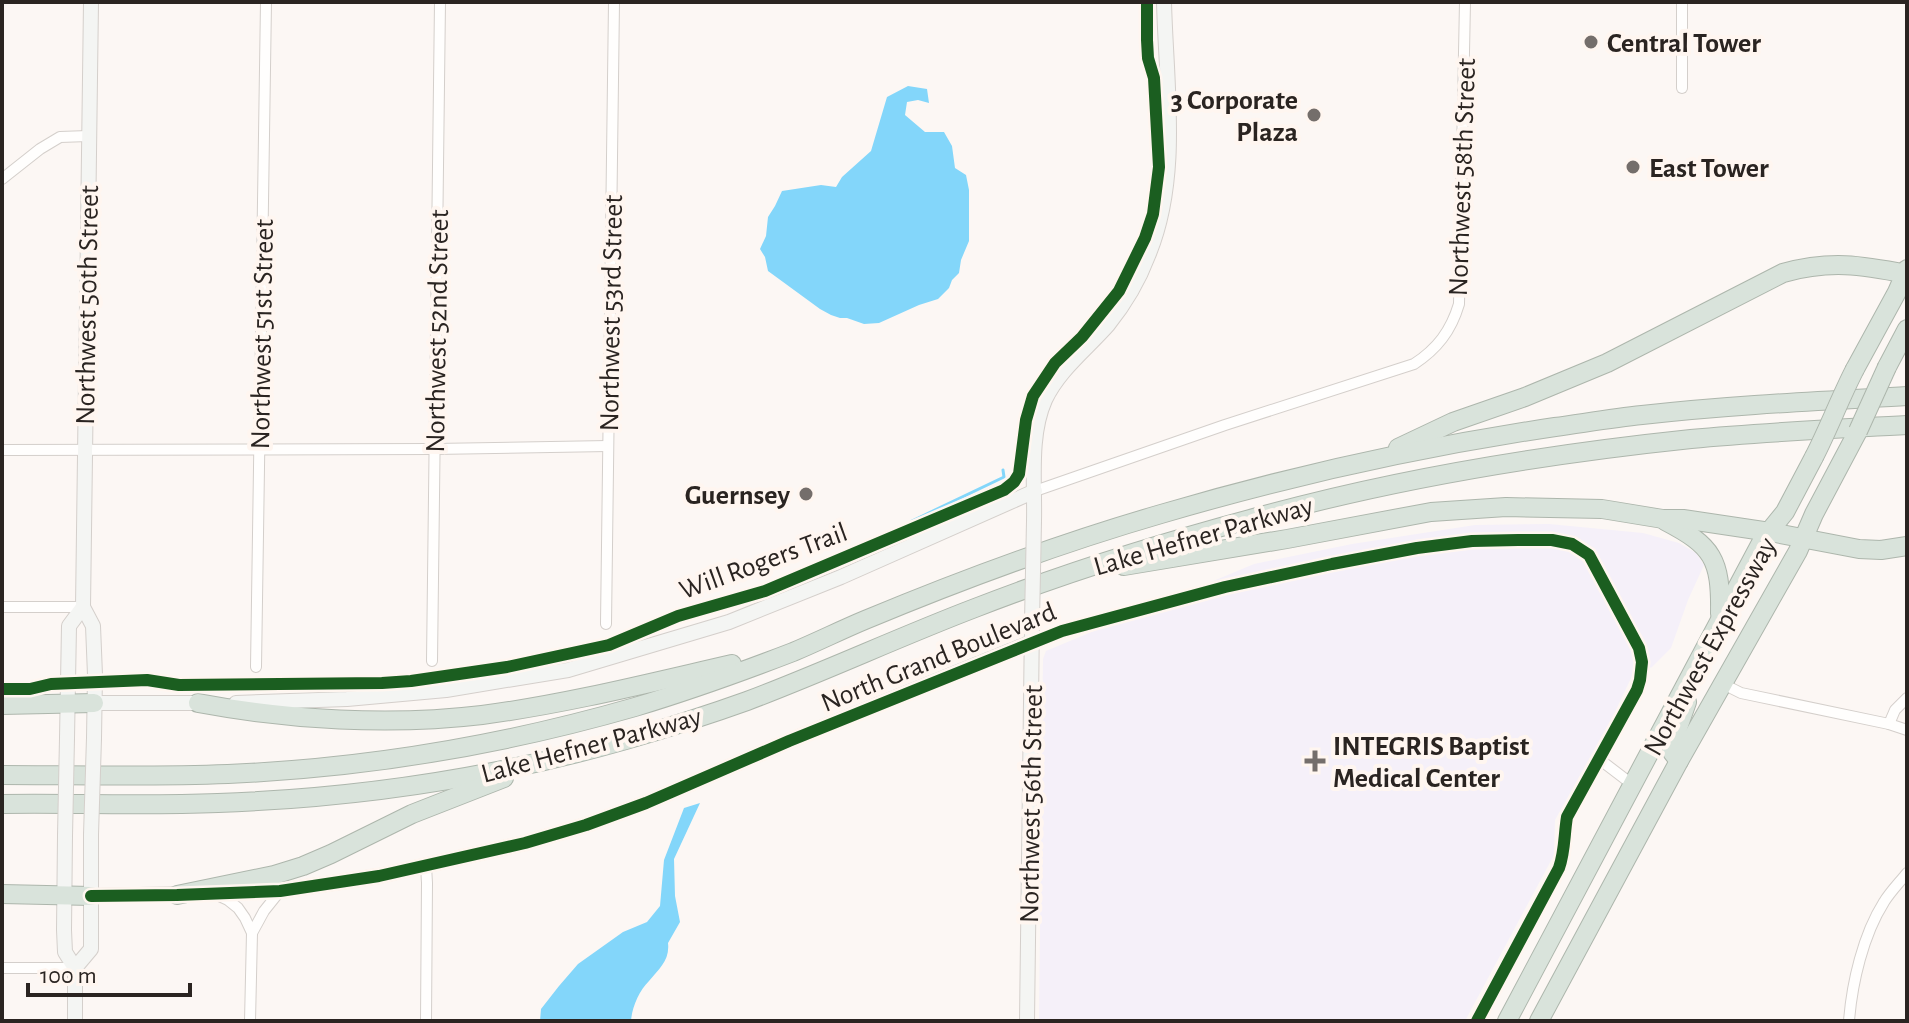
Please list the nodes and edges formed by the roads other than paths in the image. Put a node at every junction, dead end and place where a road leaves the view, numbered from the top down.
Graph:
1 (91, 2) edge
2 (266, 2) edge
3 (440, 2) edge
4 (614, 2) edge
5 (1164, 2) edge
6 (1465, 2) edge
7 (1682, 2) edge
8 (1682, 88) dead end
9 (88, 136) junction
10 (2, 179) edge
11 (1906, 272) edge
12 (1907, 329) edge
13 (1907, 396) edge
14 (1907, 425) edge
15 (608, 446) junction
16 (260, 448) junction
17 (434, 449) junction
18 (2, 450) edge
19 (84, 450) junction
20 (1374, 460) junction
21 (1035, 491) junction
22 (1663, 519) junction
23 (1770, 532) junction
24 (1804, 538) junction
25 (1907, 546) edge
26 (1062, 576) junction
27 (2, 607) edge
28 (83, 607) junction
29 (1720, 619) junction
30 (606, 624) dead end
31 (1032, 642) junction
32 (797, 650) junction
33 (1705, 650) junction
34 (432, 661) dead end
35 (256, 667) dead end
36 (1723, 684) junction
37 (1907, 698) edge
38 (67, 703) junction
39 (94, 703) junction
40 (198, 703) junction
41 (2, 705) edge
42 (1889, 724) junction
43 (1907, 730) edge
44 (556, 758) junction
45 (1599, 759) junction
46 (1679, 761) junction
47 (2, 775) edge
48 (1633, 785) junction
49 (2, 804) edge
50 (1633, 845) junction
51 (426, 866) junction
52 (1907, 873) edge
53 (280, 891) junction
54 (211, 893) junction
55 (2, 894) edge
56 (177, 895) junction
57 (64, 896) junction
58 (91, 896) junction
59 (252, 933) junction
60 (2, 968) edge
61 (75, 968) junction
62 (75, 1021) edge
63 (250, 1021) edge
64 (426, 1021) edge
65 (1027, 1021) edge
66 (1477, 1021) edge
67 (1507, 1021) edge
68 (1539, 1021) edge
69 (1849, 1021) edge

1 - 9 street, Northwest 50th Street
2 - 16 street, Northwest 51st Street
3 - 17 street, Northwest 52nd Street
4 - 15 street, Northwest 53rd Street
5 - 21 street, Northwest 56th Street
6 - 21 street, Northwest 58th Street
7 - 8 street
9 - 10 street
9 - 19 street, Northwest 50th Street
11 - 20 highway
11 - 23 highway, Northwest Expressway, bridge
12 - 24 highway, Northwest Expressway, bridge
13 - 20 highway, Lake Hefner Parkway
14 - 26 highway, Lake Hefner Parkway
15 - 17 street
15 - 30 street, Northwest 53rd Street
16 - 17 street
16 - 19 street
16 - 35 street, Northwest 51st Street
17 - 34 street, Northwest 52nd Street
18 - 19 street
19 - 28 street, Northwest 50th Street
20 - 32 highway, Lake Hefner Parkway
21 - 31 street, Northwest 56th Street, bridge
21 - 40 street
22 - 23 highway
22 - 26 highway
22 - 29 highway
23 - 24 highway
23 - 29 highway, Northwest Expressway
24 - 25 highway
24 - 36 highway, Northwest Expressway
26 - 44 highway, Lake Hefner Parkway
27 - 28 street
28 - 38 street, Northwest 50th Street
28 - 39 street, Northwest 50th Street
29 - 33 highway, Northwest Expressway
31 - 45 street, North Grand Boulevard
31 - 51 street, North Grand Boulevard
31 - 65 street, Northwest 56th Street
32 - 40 highway
32 - 47 highway, Lake Hefner Parkway
33 - 46 highway
33 - 48 highway, Northwest Expressway
36 - 42 street
36 - 46 highway, Northwest Expressway
37 - 42 street
38 - 39 highway
38 - 41 highway
38 - 57 street, Northwest 50th Street, bridge
39 - 40 street
39 - 58 street, Northwest 50th Street, bridge
42 - 43 street
44 - 49 highway, Lake Hefner Parkway
44 - 56 highway
45 - 48 street
45 - 66 street, Northwest Expressway
46 - 50 highway, Northwest Expressway
48 - 50 highway
48 - 67 highway, Northwest Expressway
50 - 68 highway, Northwest Expressway
51 - 53 street, North Grand Boulevard
51 - 64 street
52 - 69 street
53 - 54 street, North Grand Boulevard
53 - 59 street
54 - 56 street, North Grand Boulevard
54 - 59 street
55 - 57 highway
56 - 58 street, North Grand Boulevard
57 - 58 highway
57 - 61 street, Northwest 50th Street
58 - 61 street, Northwest 50th Street
59 - 63 street
60 - 61 street
61 - 62 street, Northwest 50th Street

